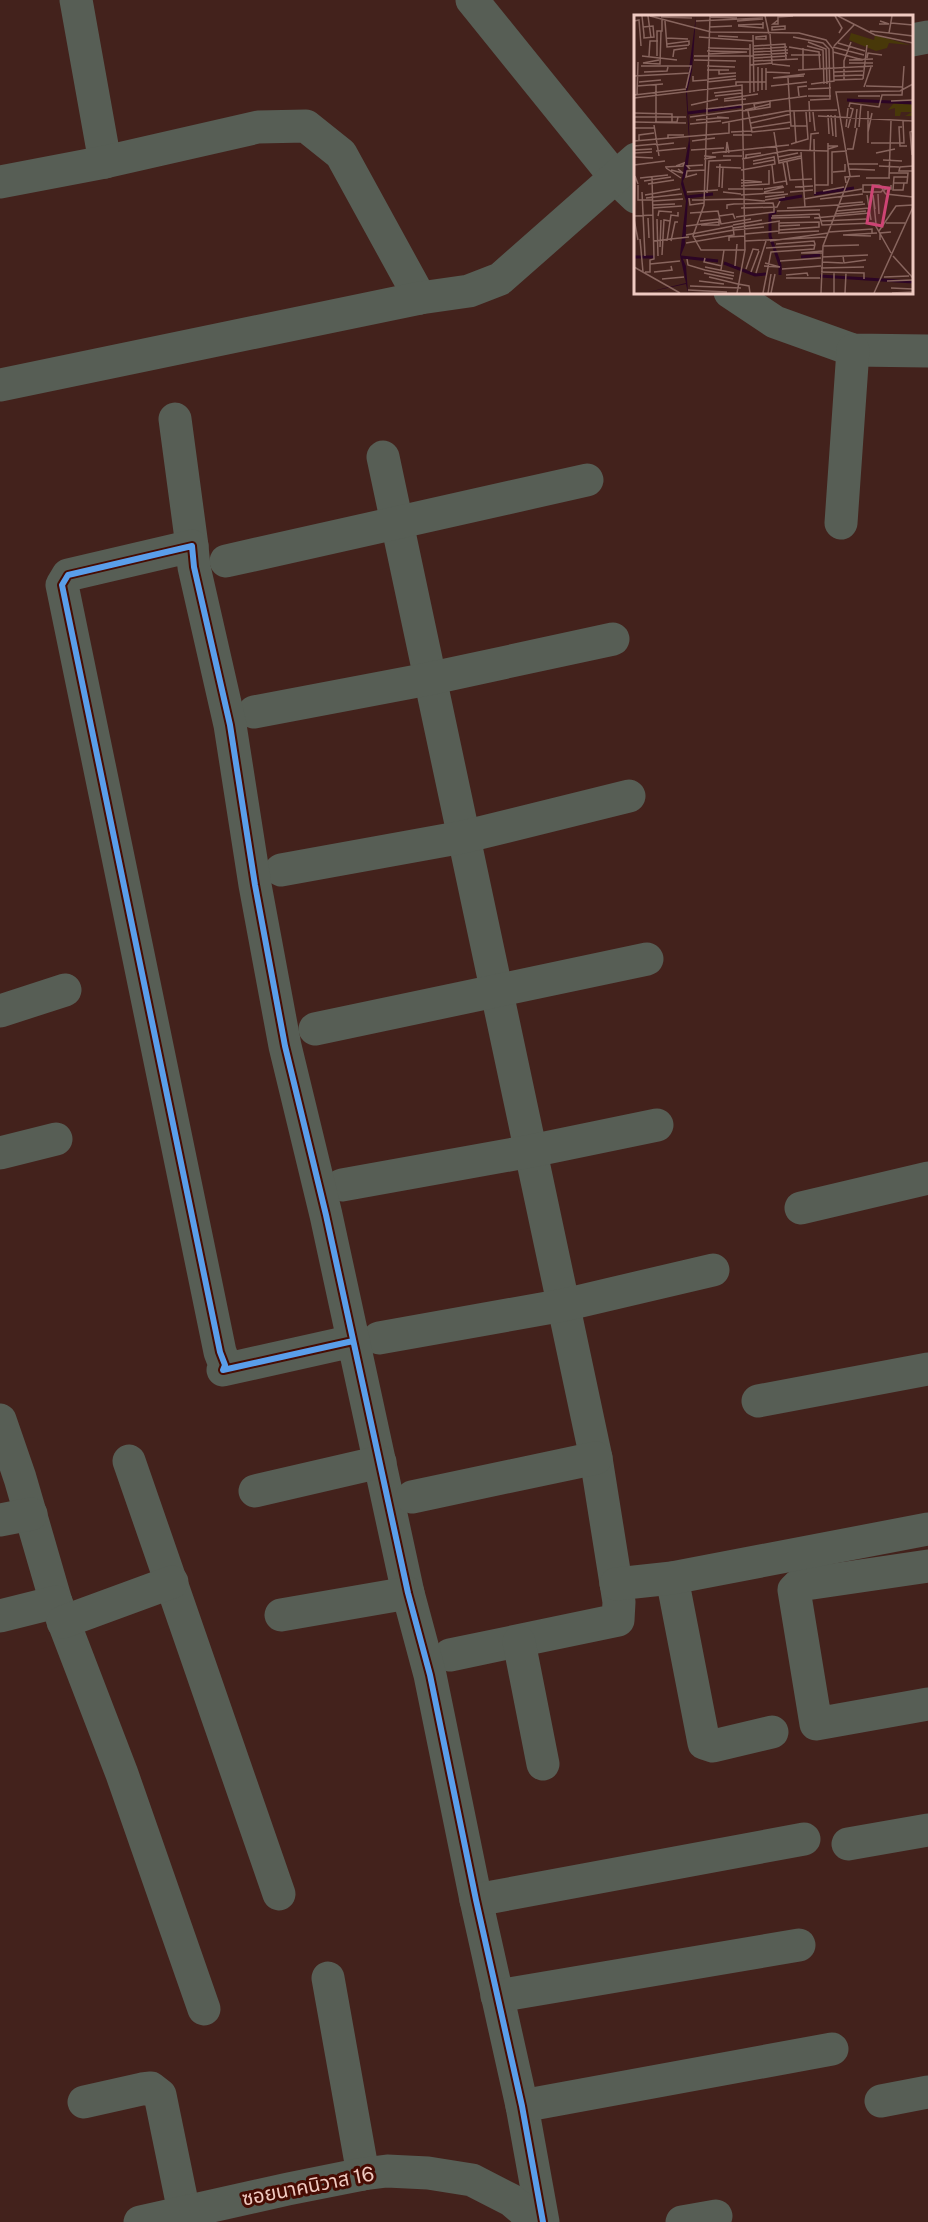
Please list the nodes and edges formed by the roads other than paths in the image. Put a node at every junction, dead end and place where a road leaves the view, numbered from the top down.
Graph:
1 (76, 0) edge
2 (472, 0) edge
3 (928, 37) edge
4 (913, 40) edge
5 (105, 162) junction
6 (629, 178) edge
7 (0, 182) edge
8 (733, 294) edge
9 (420, 298) junction
10 (853, 350) junction
11 (928, 351) edge
12 (0, 385) edge
13 (175, 419) dead end
14 (382, 457) dead end
15 (587, 480) dead end
16 (396, 523) junction
17 (841, 523) dead end
18 (192, 546) junction
19 (226, 561) dead end
20 (613, 639) dead end
21 (428, 679) junction
22 (254, 712) dead end
23 (629, 796) dead end
24 (463, 837) junction
25 (281, 870) dead end
26 (647, 958) dead end
27 (65, 990) dead end
28 (496, 992) junction
29 (0, 1011) edge
30 (315, 1029) dead end
31 (657, 1125) dead end
32 (56, 1139) dead end
33 (531, 1151) junction
34 (0, 1153) edge
35 (928, 1178) edge
36 (342, 1185) dead end
37 (801, 1208) dead end
38 (713, 1270) dead end
39 (564, 1305) junction
40 (366, 1339) junction
41 (928, 1369) edge
42 (758, 1401) dead end
43 (0, 1420) edge
44 (596, 1458) junction
45 (129, 1461) dead end
46 (380, 1462) junction
47 (255, 1491) dead end
48 (412, 1497) dead end
49 (15, 1517) edge
50 (928, 1529) edge
51 (928, 1566) edge
52 (672, 1578) junction
53 (172, 1582) junction
54 (616, 1584) junction
55 (408, 1593) junction
56 (60, 1612) junction
57 (281, 1615) dead end
58 (0, 1616) edge
59 (519, 1642) junction
60 (450, 1655) dead end
61 (928, 1704) edge
62 (772, 1732) dead end
63 (543, 1764) dead end
64 (928, 1830) edge
65 (804, 1839) dead end
66 (848, 1844) dead end
67 (279, 1894) dead end
68 (476, 1900) junction
69 (799, 1945) dead end
70 (328, 1978) dead end
71 (497, 1996) junction
72 (204, 2009) dead end
73 (832, 2049) dead end
74 (928, 2092) edge
75 (881, 2101) dead end
76 (84, 2102) dead end
77 (522, 2106) junction
78 (363, 2174) junction
79 (184, 2212) junction
80 (716, 2216) dead end
81 (140, 2222) edge
82 (537, 2222) edge
83 (543, 2222) edge
84 (682, 2222) edge

1 - 5 street
2 - 6 street
3 - 4 street
5 - 7 street
5 - 9 street
6 - 9 street
8 - 10 street
9 - 12 street
10 - 11 street
10 - 17 street
13 - 18 street
14 - 16 street
15 - 16 street
16 - 19 street
16 - 21 street
18 - 40 street
18 - 40 street
20 - 21 street
21 - 22 street
21 - 24 street
23 - 24 street
24 - 25 street
24 - 28 street
26 - 28 street
27 - 29 street
28 - 30 street
28 - 33 street
31 - 33 street
32 - 34 street
33 - 36 street
33 - 39 street
35 - 37 street
38 - 39 street
39 - 40 street
39 - 44 street
40 - 46 street
41 - 42 street
43 - 49 street
44 - 48 street
44 - 54 street
45 - 53 street
46 - 47 street
46 - 55 street
49 - 56 street
50 - 52 street
51 - 61 street
52 - 54 street
52 - 62 street
53 - 56 street
53 - 67 street
54 - 59 street
55 - 57 street
55 - 68 street
56 - 58 street
56 - 72 street
59 - 60 street
59 - 63 street
64 - 66 street
65 - 68 street
68 - 71 street
69 - 71 street
70 - 78 street
71 - 77 street
73 - 77 street
74 - 75 street
76 - 79 street
77 - 83 street
78 - 79 street, ซอยนาคนิวาส 16
78 - 82 street, ซอยนาคนิวาส 16
79 - 81 street, ซอยนาคนิวาส 16
80 - 84 street

